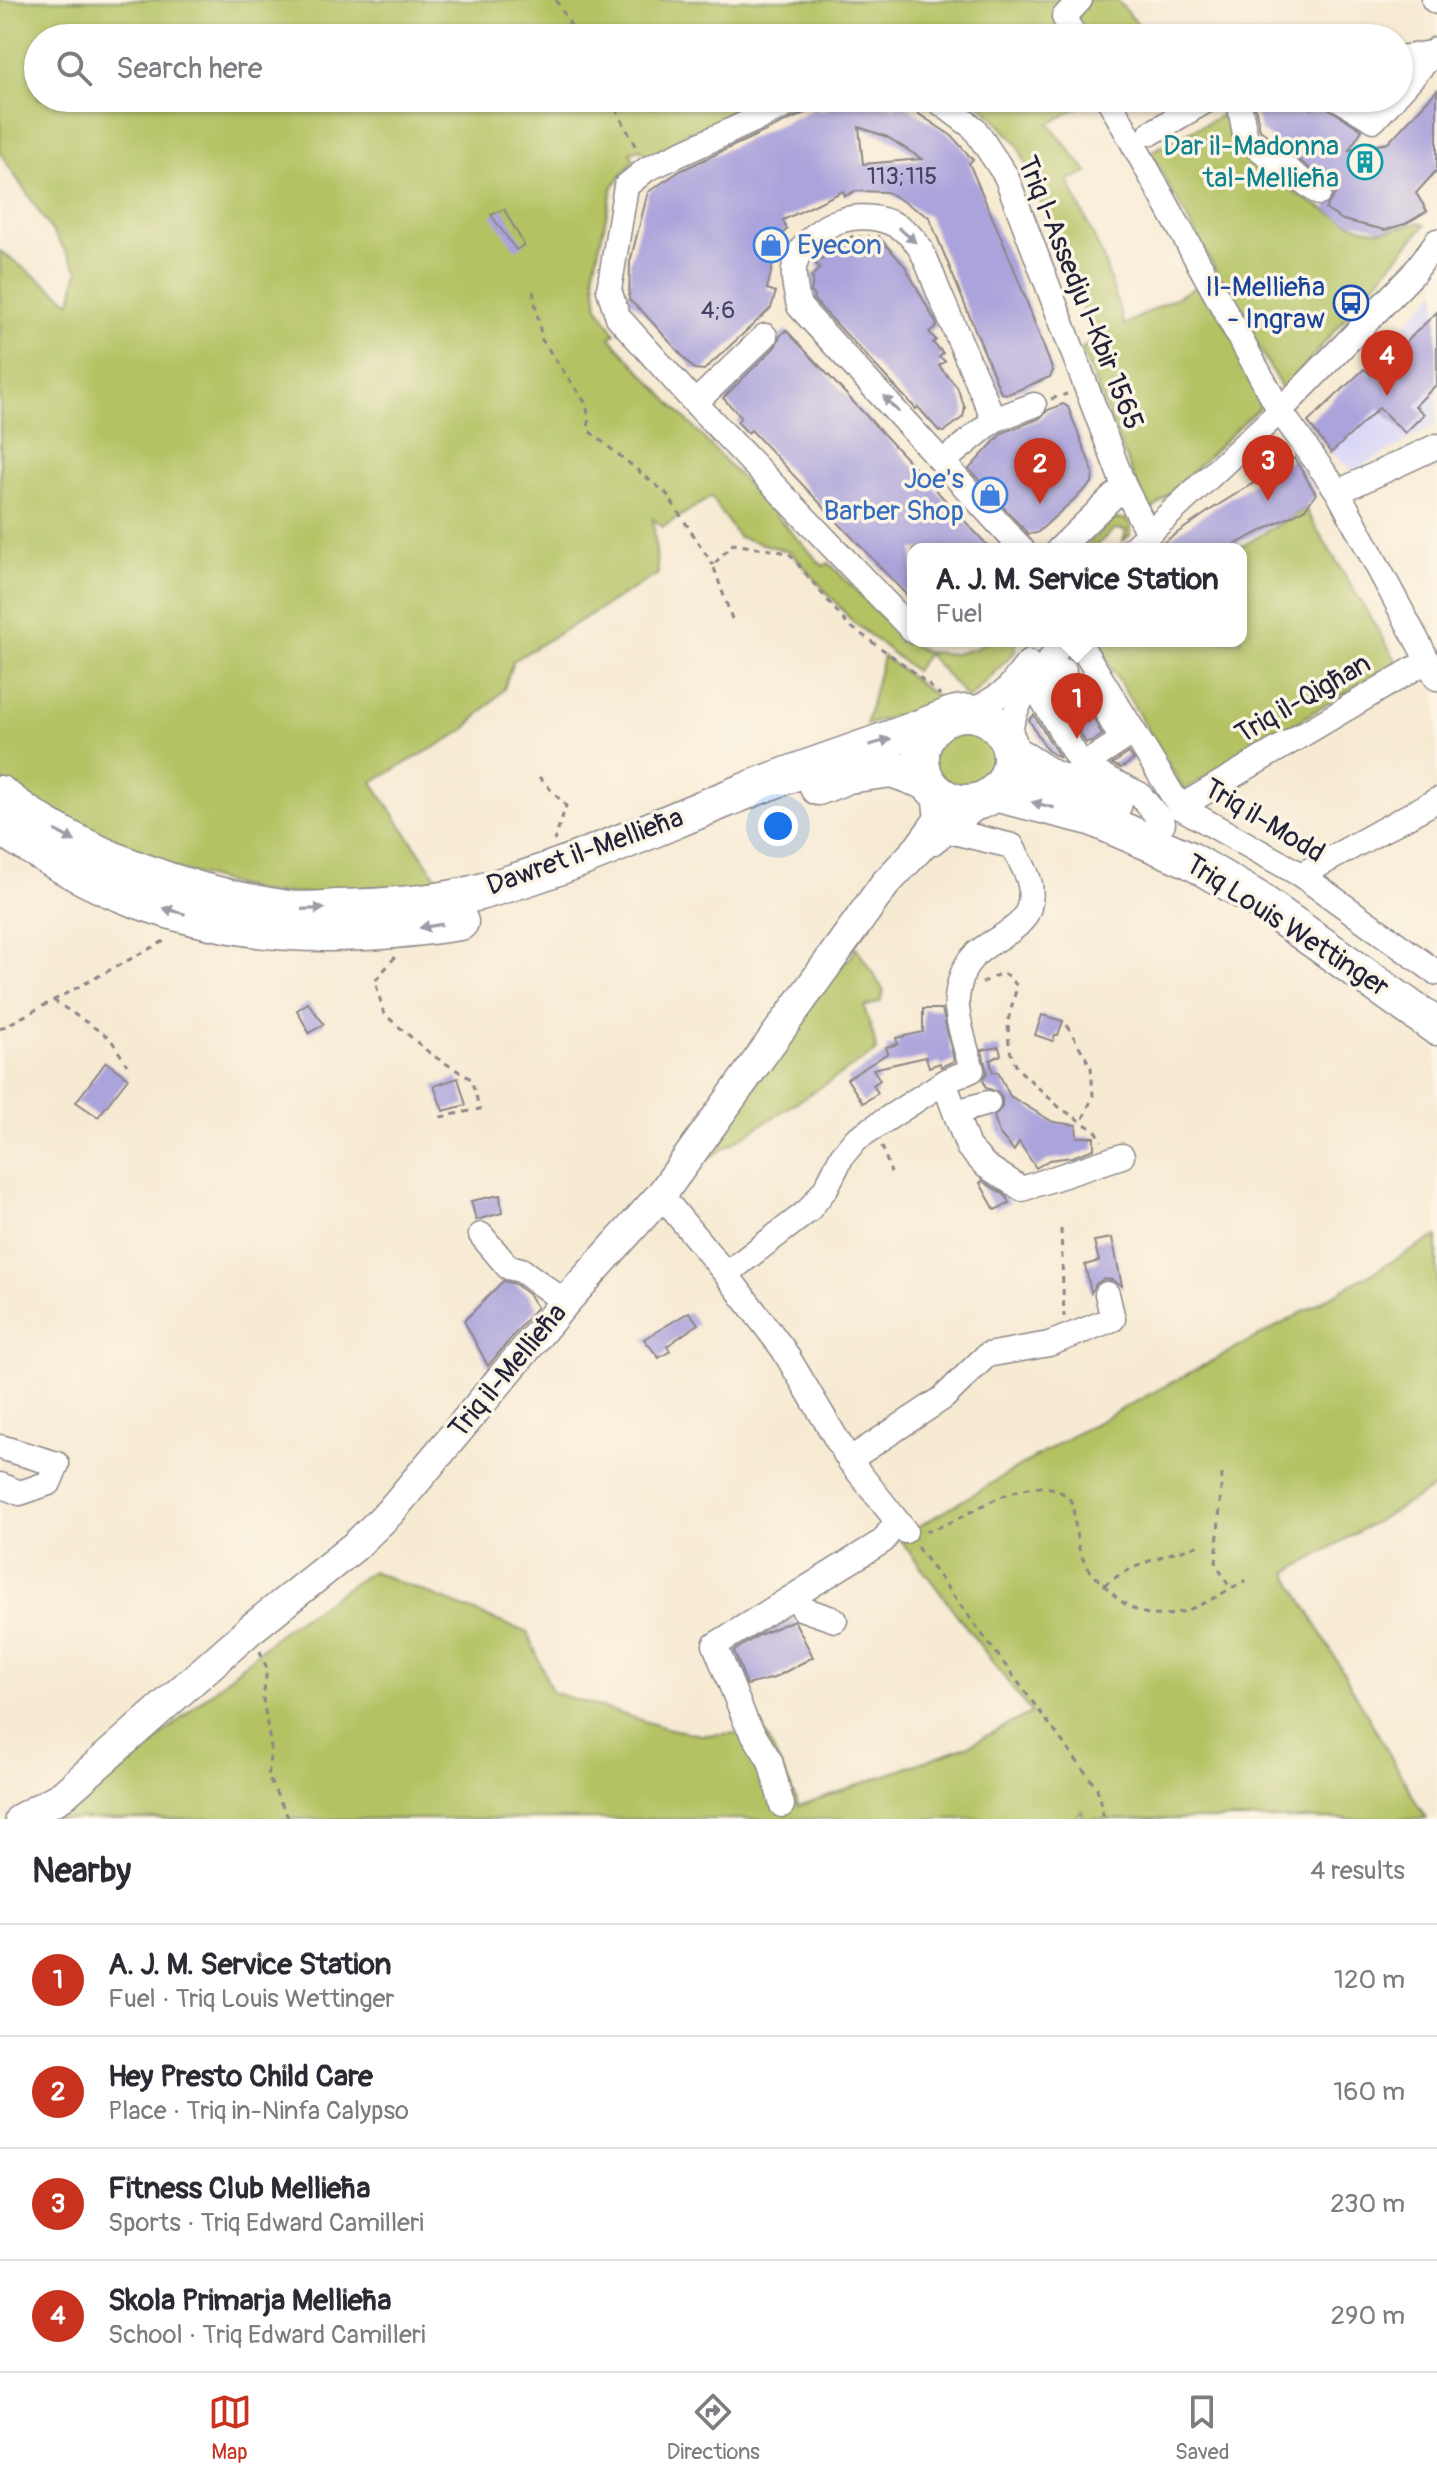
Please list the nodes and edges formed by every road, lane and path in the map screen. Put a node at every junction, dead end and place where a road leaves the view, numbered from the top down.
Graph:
1 (556, 0) edge
2 (570, 24) edge
3 (1436, 52) edge
4 (1413, 56) edge
5 (1413, 77) edge
6 (617, 112) edge
7 (771, 112) edge
8 (953, 112) edge
9 (1116, 112) edge
10 (1187, 112) edge
11 (1239, 112) edge
12 (1361, 112) edge
13 (1381, 112) edge
14 (1151, 133) dead end
15 (647, 169) junction
16 (1319, 193) dead end
17 (1437, 241) edge
18 (1437, 257) edge
19 (1413, 274) junction
20 (533, 291) dead end
21 (765, 336) dead end
22 (1085, 387) junction
23 (695, 403) junction
24 (1034, 405) joint
25 (1280, 411) junction
26 (994, 420) junction
27 (1437, 446) edge
28 (944, 461) junction
29 (1124, 486) junction
30 (1338, 492) junction
31 (1140, 541) edge
32 (1017, 543) edge
33 (1065, 543) edge
34 (713, 565) junction
35 (732, 619) dead end
36 (907, 625) edge
37 (1427, 632) edge
38 (1061, 649) edge
39 (1426, 673) edge
40 (957, 716) junction
41 (1009, 747) junction
42 (1082, 766) junction
43 (539, 777) dead end
44 (932, 787) junction
45 (0, 794) edge
46 (988, 796) junction
47 (1437, 800) edge
48 (1172, 815) junction
49 (0, 827) edge
50 (945, 830) junction
51 (919, 848) junction
52 (545, 871) junction
53 (1301, 875) junction
54 (172, 911) junction
55 (397, 931) junction
56 (1437, 973) edge
57 (53, 1000) junction
58 (1437, 1004) edge
59 (956, 1008) junction
60 (1067, 1025) dead end
61 (1437, 1027) edge
62 (0, 1029) edge
63 (127, 1065) dead end
64 (944, 1082) junction
65 (988, 1103) dead end
66 (956, 1112) junction
67 (436, 1118) dead end
68 (1082, 1121) junction
69 (876, 1127) junction
70 (968, 1147) junction
71 (1118, 1158) joint
72 (891, 1173) dead end
73 (983, 1177) dead end
74 (661, 1195) junction
75 (1061, 1229) dead end
76 (481, 1235) dead end
77 (726, 1274) junction
78 (1107, 1294) dead end
79 (565, 1302) junction
80 (1089, 1329) junction
81 (0, 1447) edge
82 (849, 1460) junction
83 (1222, 1474) dead end
84 (0, 1485) edge
85 (900, 1525) junction
86 (1199, 1545) dead end
87 (1246, 1580) dead end
88 (1104, 1585) junction
89 (1230, 1588) junction
90 (803, 1609) junction
91 (835, 1620) dead end
92 (251, 1629) junction
93 (782, 1805) dead end
94 (20, 1819) edge
95 (289, 1819) edge
96 (1104, 1819) edge

1 - 2 path
3 - 4 street
3 - 5 street
6 - 15 path
7 - 15 street
8 - 22 street, Triq l-Assedju l-Kbir 1565
9 - 25 street
10 - 14 street
11 - 16 street
12 - 13 street
15 - 23 street
17 - 19 street
18 - 19 street
19 - 25 street
20 - 34 path
21 - 23 street
22 - 24 path
22 - 29 street, Triq l-Assedju l-Kbir 1565
23 - 36 street
24 - 26 street
25 - 30 street
25 - 31 street
26 - 28 street
28 -> 26 street
27 - 30 street
28 - 32 street
29 - 31 street, Triq l-Assedju l-Kbir 1565
29 - 33 street
30 - 37 street
34 - 35 path
34 - 40 path
37 - 39 street
38 - 40 street
38 - 41 street
38 - 42 street
38 - 42 street
38 - 48 street, Triq il-Modd
39 - 48 street, Triq il-Qigħan
40 - 41 highway
40 - 44 highway
52 -> 40 highway, Dawret il-Mellieħa
41 - 46 highway
41 - 48 highway, Triq Louis Wettinger
42 - 48 street
43 - 52 path
44 - 46 highway
44 - 51 main road, Triq il-Mellieħa
44 -> 55 highway, Dawret il-Mellieħa
45 -> 52 highway, Dawret il-Mellieħa
46 - 50 main road, Triq il-Mellieħa
61 -> 46 highway, Triq Louis Wettinger
47 - 53 street
48 - 53 street, Triq il-Modd
48 - 58 highway, Triq Louis Wettinger
49 - 54 highway, Dawret il-Mellieħa
50 - 51 main road, Triq il-Mellieħa
50 - 59 street
51 - 74 main road, Triq il-Mellieħa
53 - 56 street, Triq il-Modd
55 -> 54 highway, Dawret il-Mellieħa
54 - 57 path
55 - 67 path
57 - 62 path
57 - 63 path
59 - 64 street
59 - 68 path
60 - 68 path
64 - 66 street
64 - 69 street
65 - 66 street
66 - 70 street
68 - 71 path
69 - 72 path
69 - 77 street
70 - 71 street
70 - 73 street
74 - 77 street
74 - 79 main road, Triq il-Mellieħa
75 - 80 path
76 - 79 street
77 - 82 street
78 - 80 street
79 - 92 main road, Triq il-Mellieħa
80 - 82 street
81 - 84 street
82 - 85 street
83 - 89 path
85 - 88 path
85 - 90 street
85 - 96 path
86 - 88 path
87 - 89 path
88 - 89 path
90 - 91 street
90 - 93 street
92 - 94 main road, Triq il-Mellieħa
92 - 95 path

